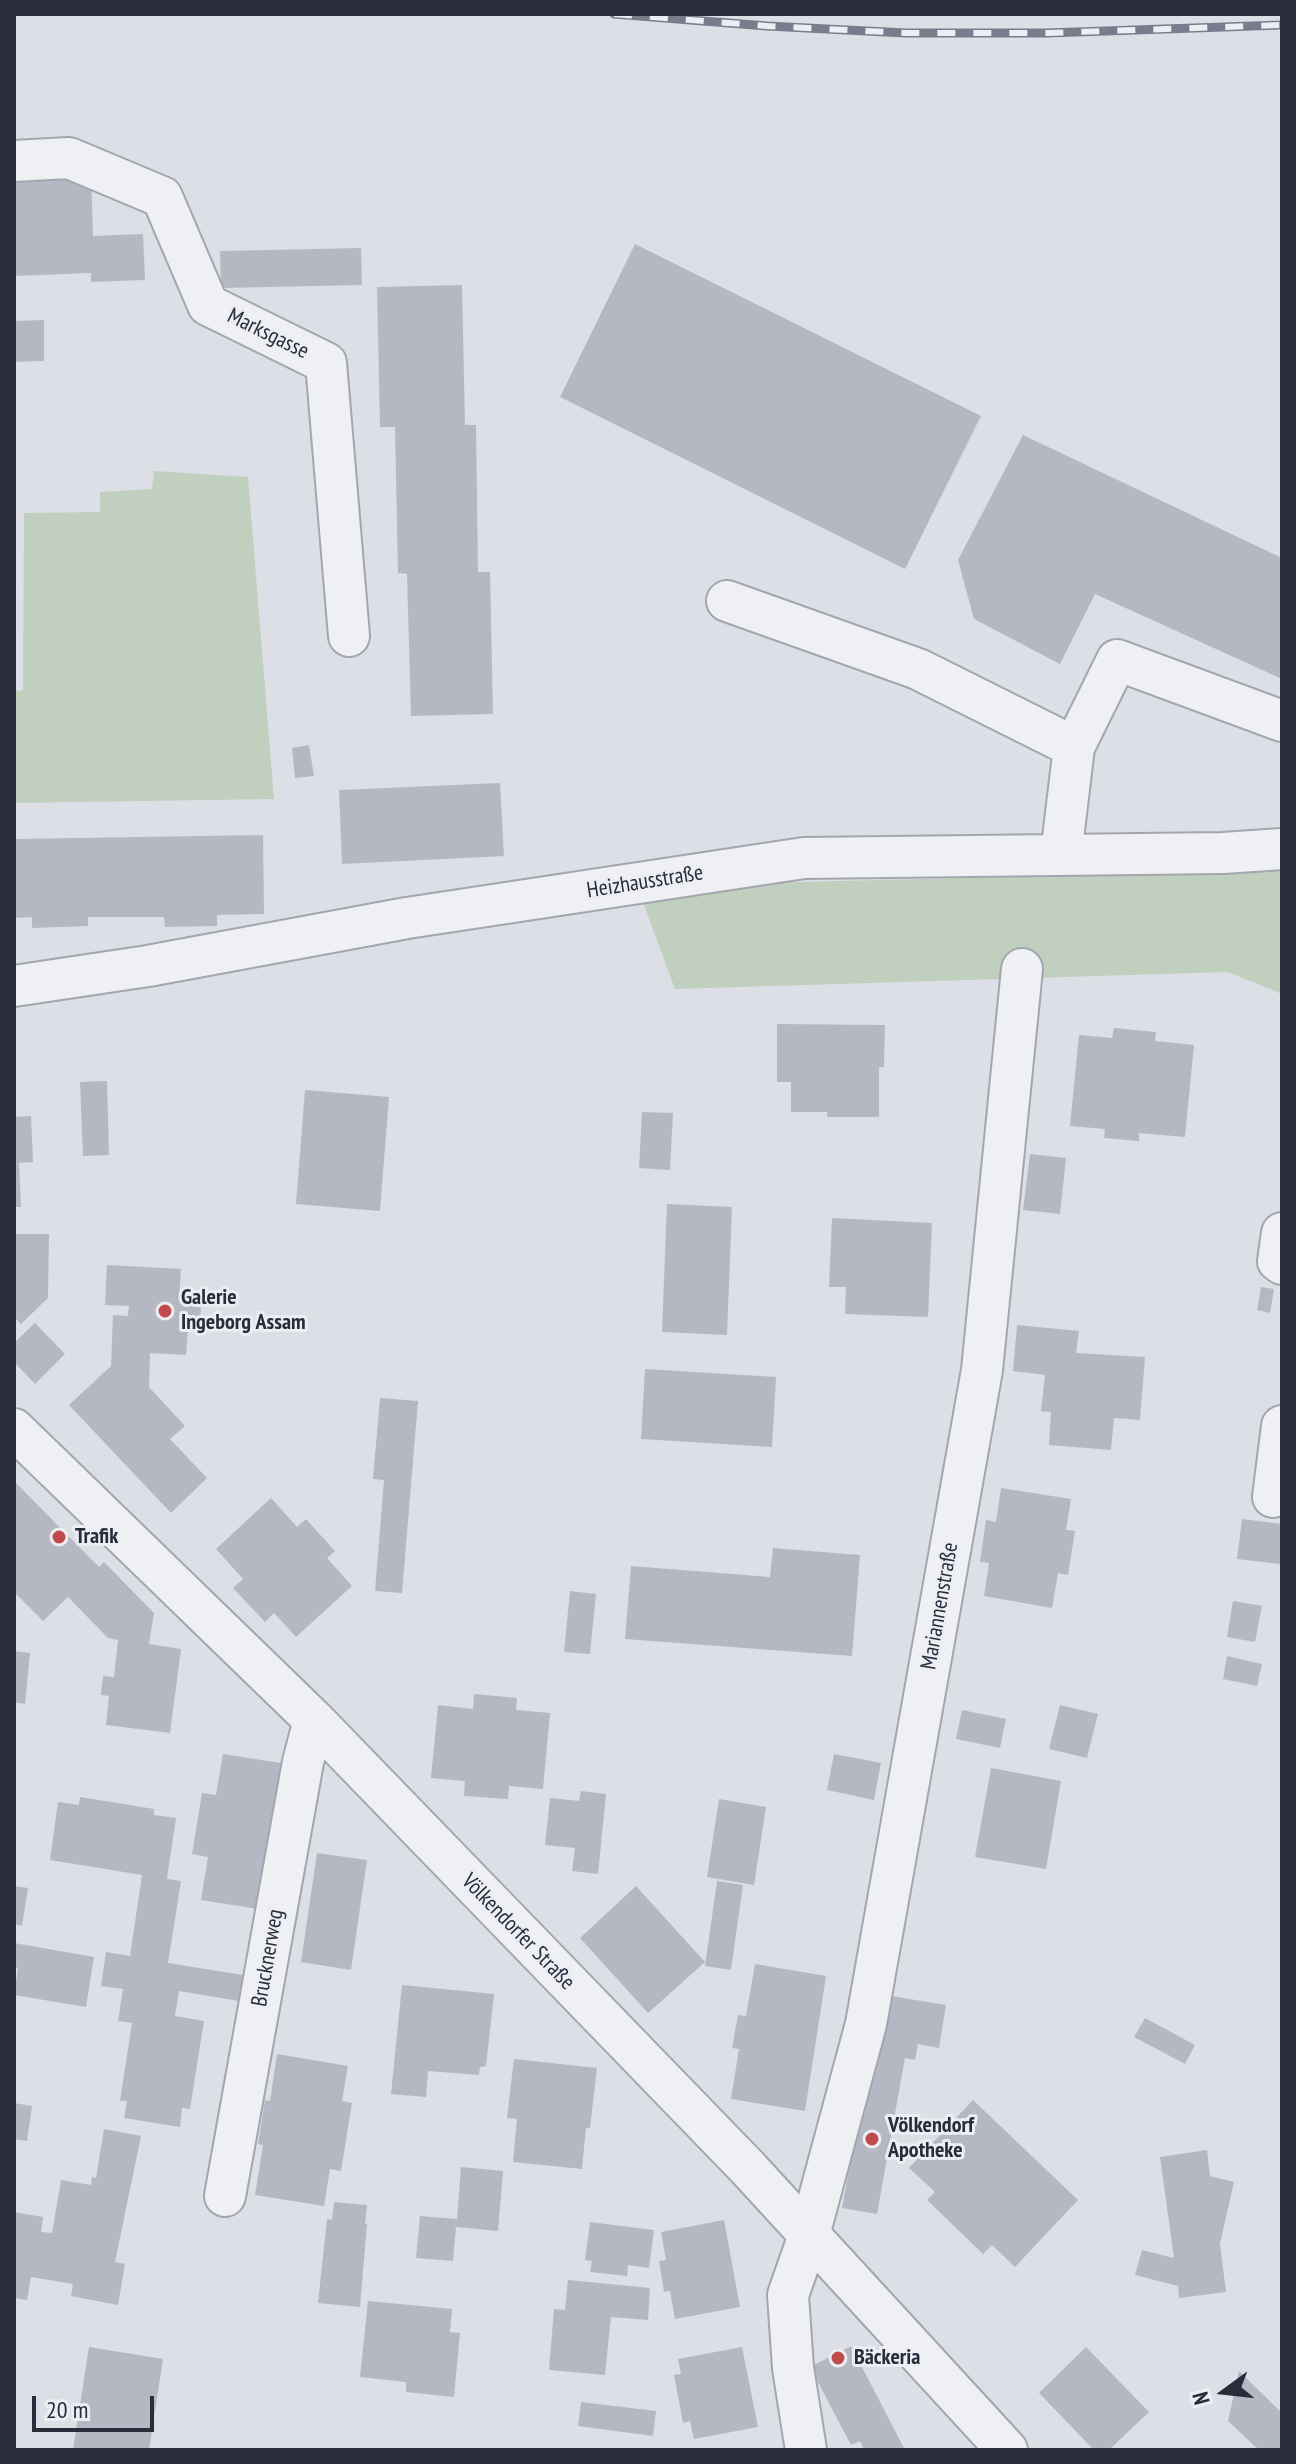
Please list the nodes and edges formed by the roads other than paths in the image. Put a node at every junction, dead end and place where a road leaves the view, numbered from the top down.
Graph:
1 (14, 161) edge
2 (727, 601) dead end
3 (349, 636) dead end
4 (1282, 721) edge
5 (1074, 747) junction
6 (1282, 849) edge
7 (1061, 855) junction
8 (1022, 969) dead end
9 (14, 986) edge
10 (1282, 1233) edge
11 (1282, 1264) edge
12 (1282, 1426) edge
13 (14, 1429) edge
14 (1273, 1497) dead end
15 (314, 1720) junction
16 (225, 2196) dead end
17 (809, 2235) junction
18 (806, 2450) edge
19 (1007, 2450) edge

1 - 3 street, Marksgasse
2 - 5 street
4 - 5 street
5 - 7 street
6 - 7 street, Heizhausstraße
7 - 9 street, Heizhausstraße
8 - 17 street, Mariannenstraße
10 - 11 street
12 - 14 street
13 - 15 street, Völkendorfer Straße
15 - 16 street, Brucknerweg
15 - 17 street, Völkendorfer Straße
17 - 18 street, Mariannenstraße
17 - 19 street, Völkendorfer Straße

